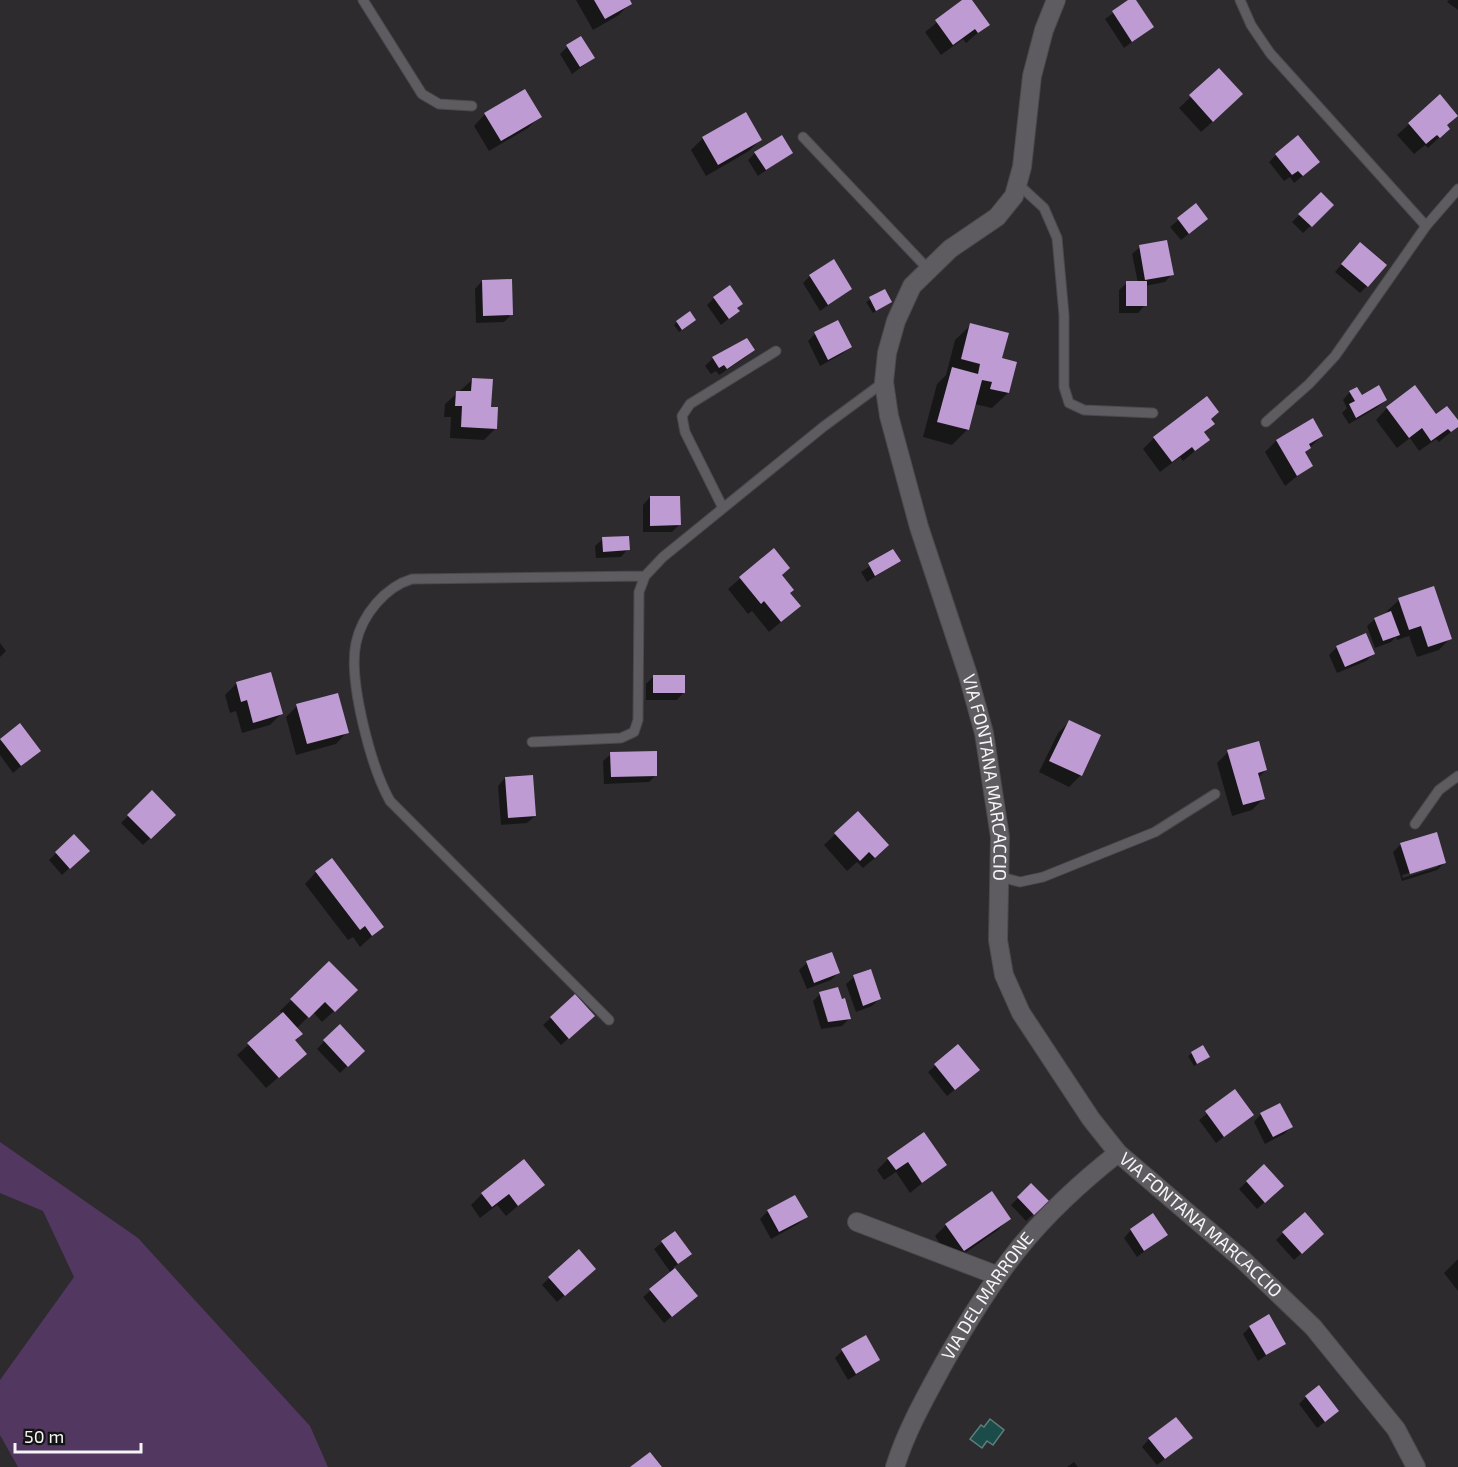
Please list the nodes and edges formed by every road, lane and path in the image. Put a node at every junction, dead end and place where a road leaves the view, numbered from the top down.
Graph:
1 (363, 0) edge
2 (1056, 0) edge
3 (1240, 0) edge
4 (472, 106) dead end
5 (803, 137) dead end
6 (1018, 184) junction
7 (1458, 189) edge
8 (1426, 226) junction
9 (928, 269) junction
10 (776, 351) dead end
11 (884, 382) junction
12 (1153, 413) dead end
13 (1266, 422) dead end
14 (723, 508) junction
15 (645, 576) junction
16 (532, 742) dead end
17 (1458, 776) edge
18 (1215, 794) dead end
19 (1415, 824) dead end
20 (1001, 877) junction
21 (609, 1020) dead end
22 (1118, 1153) junction
23 (857, 1222) dead end
24 (996, 1275) junction
25 (895, 1467) edge
26 (1416, 1467) edge

1 - 4 lane
2 - 6 street, VIA FONTANA MARCACCIO
3 - 8 lane
5 - 9 lane
6 - 9 street, VIA FONTANA MARCACCIO
6 - 12 lane
7 - 8 lane
8 - 13 lane
9 - 11 street, VIA FONTANA MARCACCIO
10 - 14 lane
11 - 14 lane
11 - 20 street, VIA FONTANA MARCACCIO
14 - 15 lane
15 - 16 lane
15 - 21 lane
17 - 19 lane
18 - 20 lane
20 - 22 street, VIA FONTANA MARCACCIO
22 - 24 street, VIA DEL MARRONE
22 - 26 street, VIA FONTANA MARCACCIO
23 - 24 street
24 - 25 street, VIA DEL MARRONE

